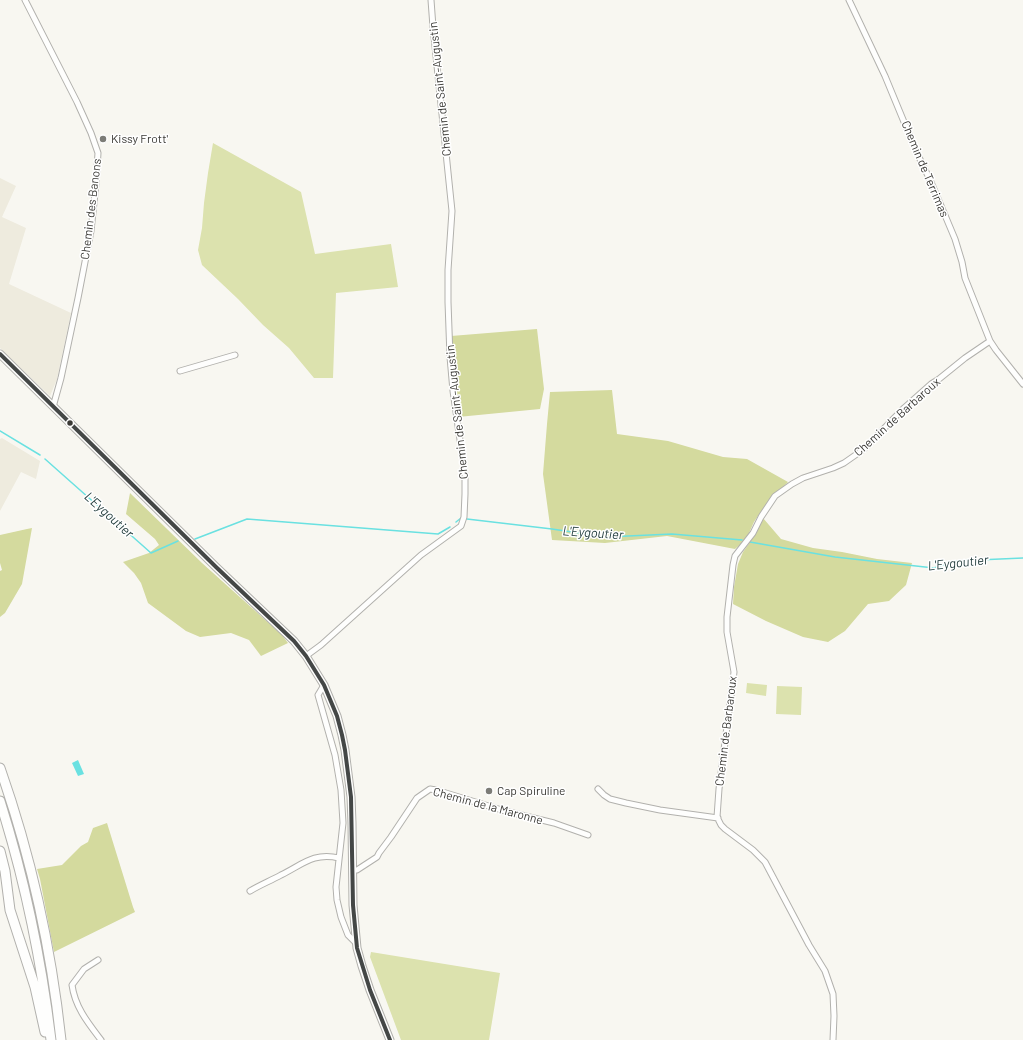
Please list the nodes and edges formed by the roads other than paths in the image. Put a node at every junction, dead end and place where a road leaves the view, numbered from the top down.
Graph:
1 (26, 0) edge
2 (431, 0) edge
3 (849, 0) edge
4 (990, 341) junction
5 (0, 354) edge
6 (235, 355) dead end
7 (180, 370) dead end
8 (1023, 384) edge
9 (53, 407) junction
10 (306, 656) junction
11 (324, 686) junction
12 (0, 768) edge
13 (598, 789) dead end
14 (0, 801) edge
15 (718, 818) junction
16 (588, 835) dead end
17 (0, 852) edge
18 (339, 858) junction
19 (353, 870) junction
20 (250, 891) dead end
21 (356, 943) junction
22 (98, 960) dead end
23 (46, 1040) edge
24 (51, 1040) edge
25 (61, 1040) edge
26 (101, 1040) edge
27 (390, 1040) edge
28 (833, 1040) edge

1 - 9 street, Chemin des Banons
2 - 10 street, Chemin de Saint-Augustin
3 - 4 street, Chemin de Terrimas
4 - 8 street, Chemin de Terrimas
4 - 15 street, Chemin de Barbaroux
5 - 9 main road
6 - 7 street
9 - 10 main road
10 - 11 main road
11 - 18 street
11 - 19 main road
12 - 25 highway
13 - 15 street
14 - 24 highway
15 - 28 street
16 - 19 street, Chemin de la Maronne
17 - 23 highway
18 - 20 street
18 - 21 street
19 - 21 main road
21 - 27 main road
22 - 26 street

